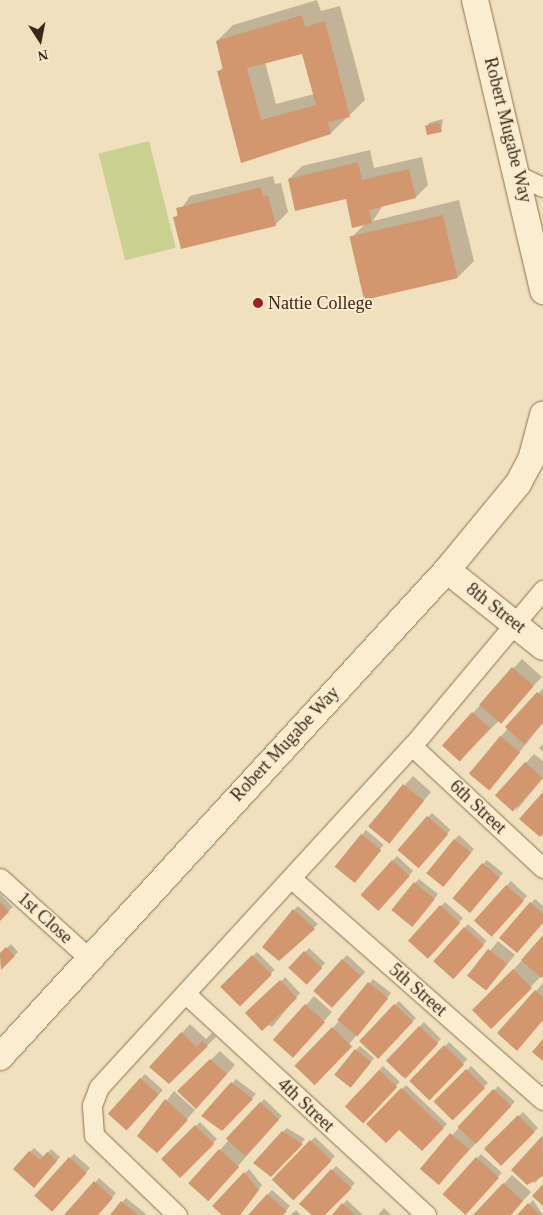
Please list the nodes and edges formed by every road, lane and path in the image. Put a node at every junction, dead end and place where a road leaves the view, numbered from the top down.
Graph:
1 (475, 0) edge
2 (519, 176) junction
3 (543, 187) edge
4 (543, 291) edge
5 (543, 415) edge
6 (447, 570) junction
7 (543, 590) edge
8 (514, 621) junction
9 (543, 647) edge
10 (412, 746) junction
11 (543, 868) edge
12 (0, 878) edge
13 (292, 879) junction
14 (89, 958) junction
15 (187, 995) junction
16 (0, 1057) edge
17 (543, 1100) edge
18 (177, 1215) edge
19 (426, 1215) edge

1 - 2 street, Robert Mugabe Way
2 - 3 street
2 - 4 street, Robert Mugabe Way
5 - 6 street, Robert Mugabe Way
6 - 8 street, 8th Street
6 - 14 street, Robert Mugabe Way
7 - 8 street
8 - 9 street, 8th Street
8 - 10 street
10 - 11 street, 6th Street
10 - 13 street
12 - 14 street, 1st Close
13 - 15 street
13 - 17 street, 5th Street
14 - 16 street, Robert Mugabe Way
15 - 18 street
15 - 19 street, 4th Street

